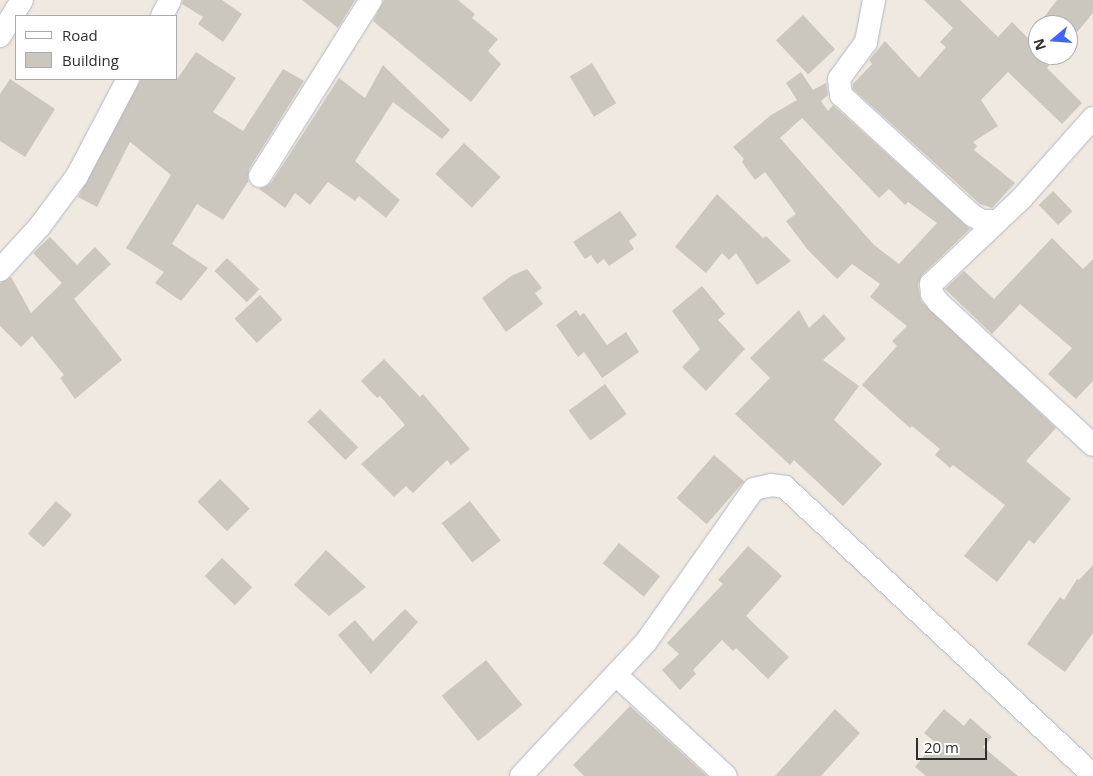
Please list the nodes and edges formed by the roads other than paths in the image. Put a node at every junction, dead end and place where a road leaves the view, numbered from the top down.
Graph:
1 (22, 0) edge
2 (170, 0) edge
3 (371, 0) edge
4 (874, 0) edge
5 (162, 15) edge
6 (0, 36) edge
7 (127, 80) edge
8 (1093, 118) edge
9 (260, 176) dead end
10 (996, 221) junction
11 (0, 270) edge
12 (1093, 445) edge
13 (616, 675) junction
14 (1093, 775) edge
15 (521, 776) edge
16 (726, 776) edge

1 - 6 street
2 - 5 street
3 - 9 street
4 - 10 street
7 - 11 street
8 - 10 street
10 - 12 street
13 - 14 street
13 - 15 street
13 - 16 street

